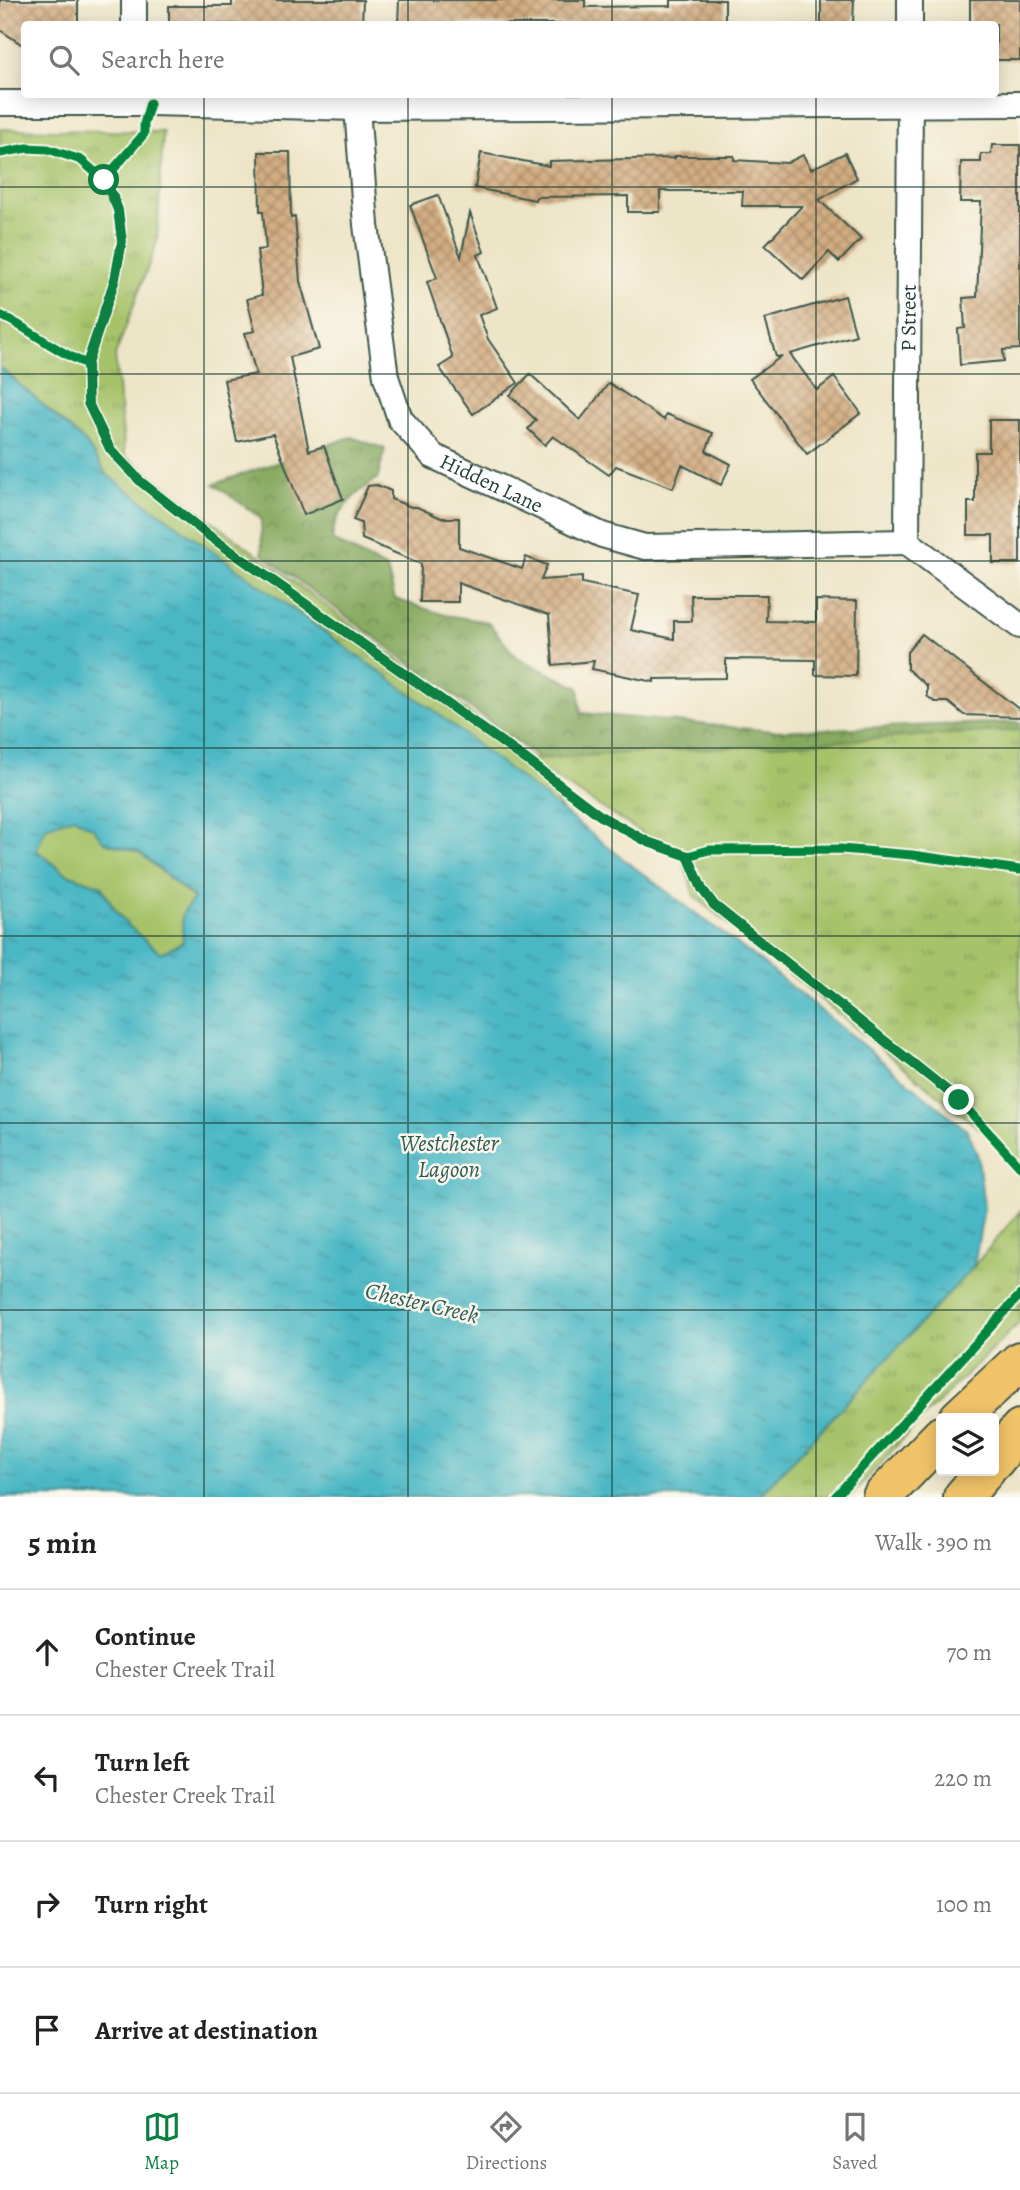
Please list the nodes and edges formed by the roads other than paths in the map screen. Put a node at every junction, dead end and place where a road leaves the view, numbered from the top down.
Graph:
1 (134, 0) edge
2 (910, 0) edge
3 (134, 21) edge
4 (910, 21) edge
5 (134, 99) edge
6 (910, 100) edge
7 (0, 103) edge
8 (1020, 104) edge
9 (357, 108) junction
10 (907, 542) junction
11 (1020, 626) edge
12 (1020, 1361) edge
13 (964, 1413) edge
14 (1020, 1429) edge
15 (936, 1441) edge
16 (999, 1455) edge
17 (981, 1476) edge
18 (882, 1497) edge
19 (963, 1497) edge

1 - 3 street
2 - 4 street
5 - 7 street
5 - 9 street
6 - 8 street
6 - 9 street
6 - 10 street, P Street
9 - 10 street, Hidden Lane
10 - 11 street
12 - 13 main road
14 - 16 main road
15 - 18 main road
17 - 19 main road

